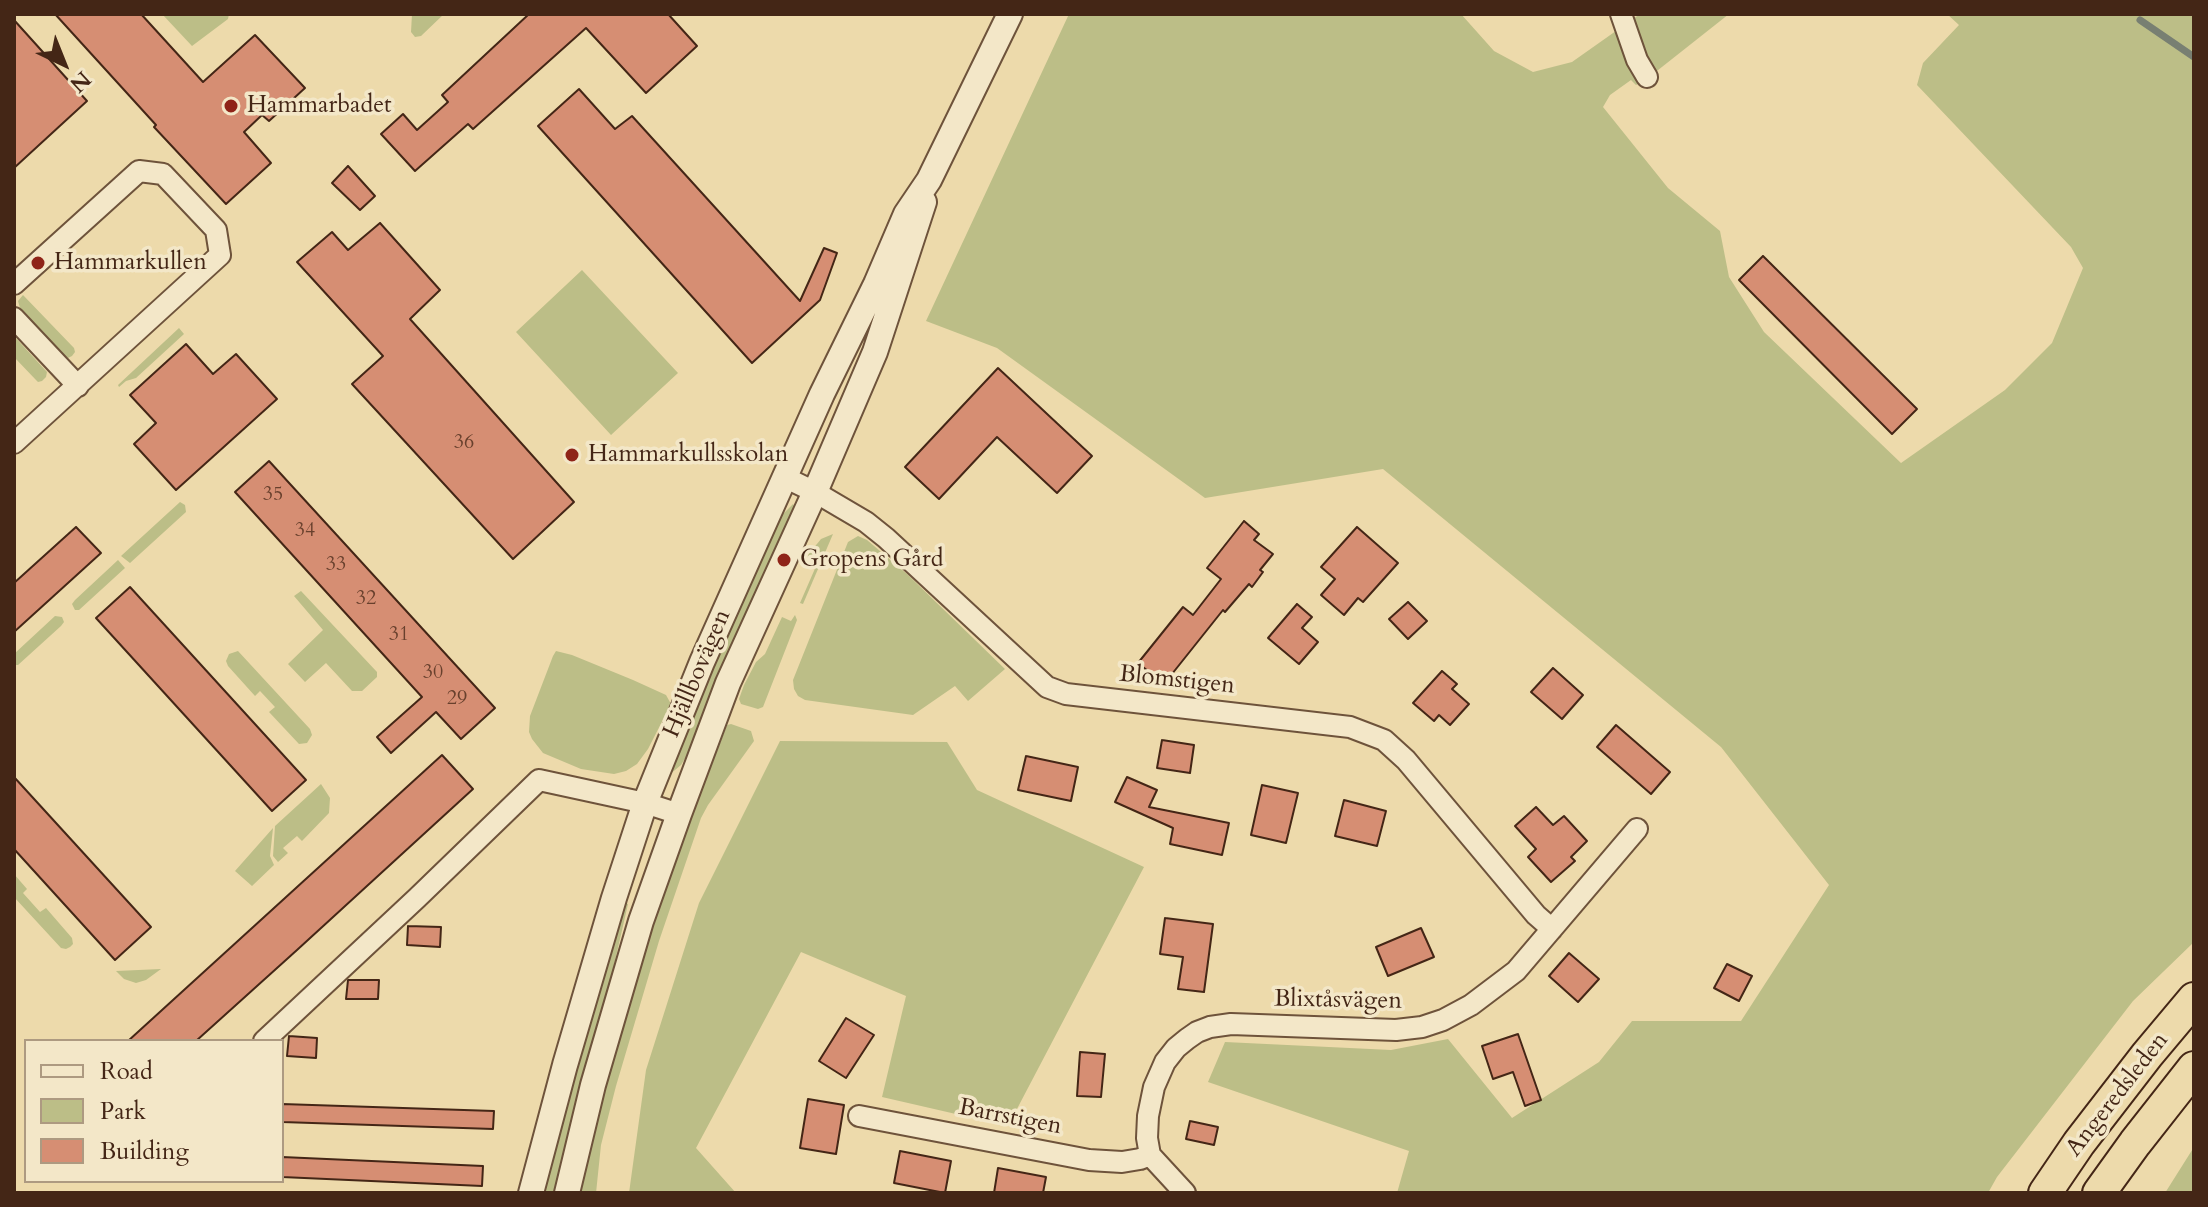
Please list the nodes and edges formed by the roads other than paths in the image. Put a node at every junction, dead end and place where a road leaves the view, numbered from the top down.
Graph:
1 (1010, 14) edge
2 (1621, 14) edge
3 (1647, 77) dead end
4 (929, 180) junction
5 (14, 284) edge
6 (14, 318) edge
7 (78, 386) junction
8 (14, 443) edge
9 (784, 477) junction
10 (815, 492) junction
11 (645, 803) junction
12 (679, 814) junction
13 (1637, 829) dead end
14 (1552, 929) junction
15 (2194, 999) edge
16 (266, 1039) edge
17 (2194, 1068) edge
18 (859, 1116) dead end
19 (1150, 1155) junction
20 (531, 1193) edge
21 (567, 1193) edge
22 (1185, 1193) edge
23 (2045, 1193) edge
24 (2099, 1193) edge

1 - 4 street, Hjällbovägen
2 - 3 street
4 - 9 street, Hjällbovägen
4 - 10 street, Hjällbovägen
5 - 7 street
6 - 7 street
7 - 8 street
9 - 10 street, Blomstigen
9 - 11 street, Hjällbovägen
10 - 12 street, Hjällbovägen
10 - 14 street, Blomstigen
11 - 12 street
11 - 16 street
11 - 20 street, Hjällbovägen
12 - 21 street, Hjällbovägen
13 - 14 street, Blixtåsvägen
14 - 19 street, Blixtåsvägen
15 - 23 highway, Angeredsleden
17 - 24 highway, Angeredsleden
18 - 19 street, Barrstigen
19 - 22 street

